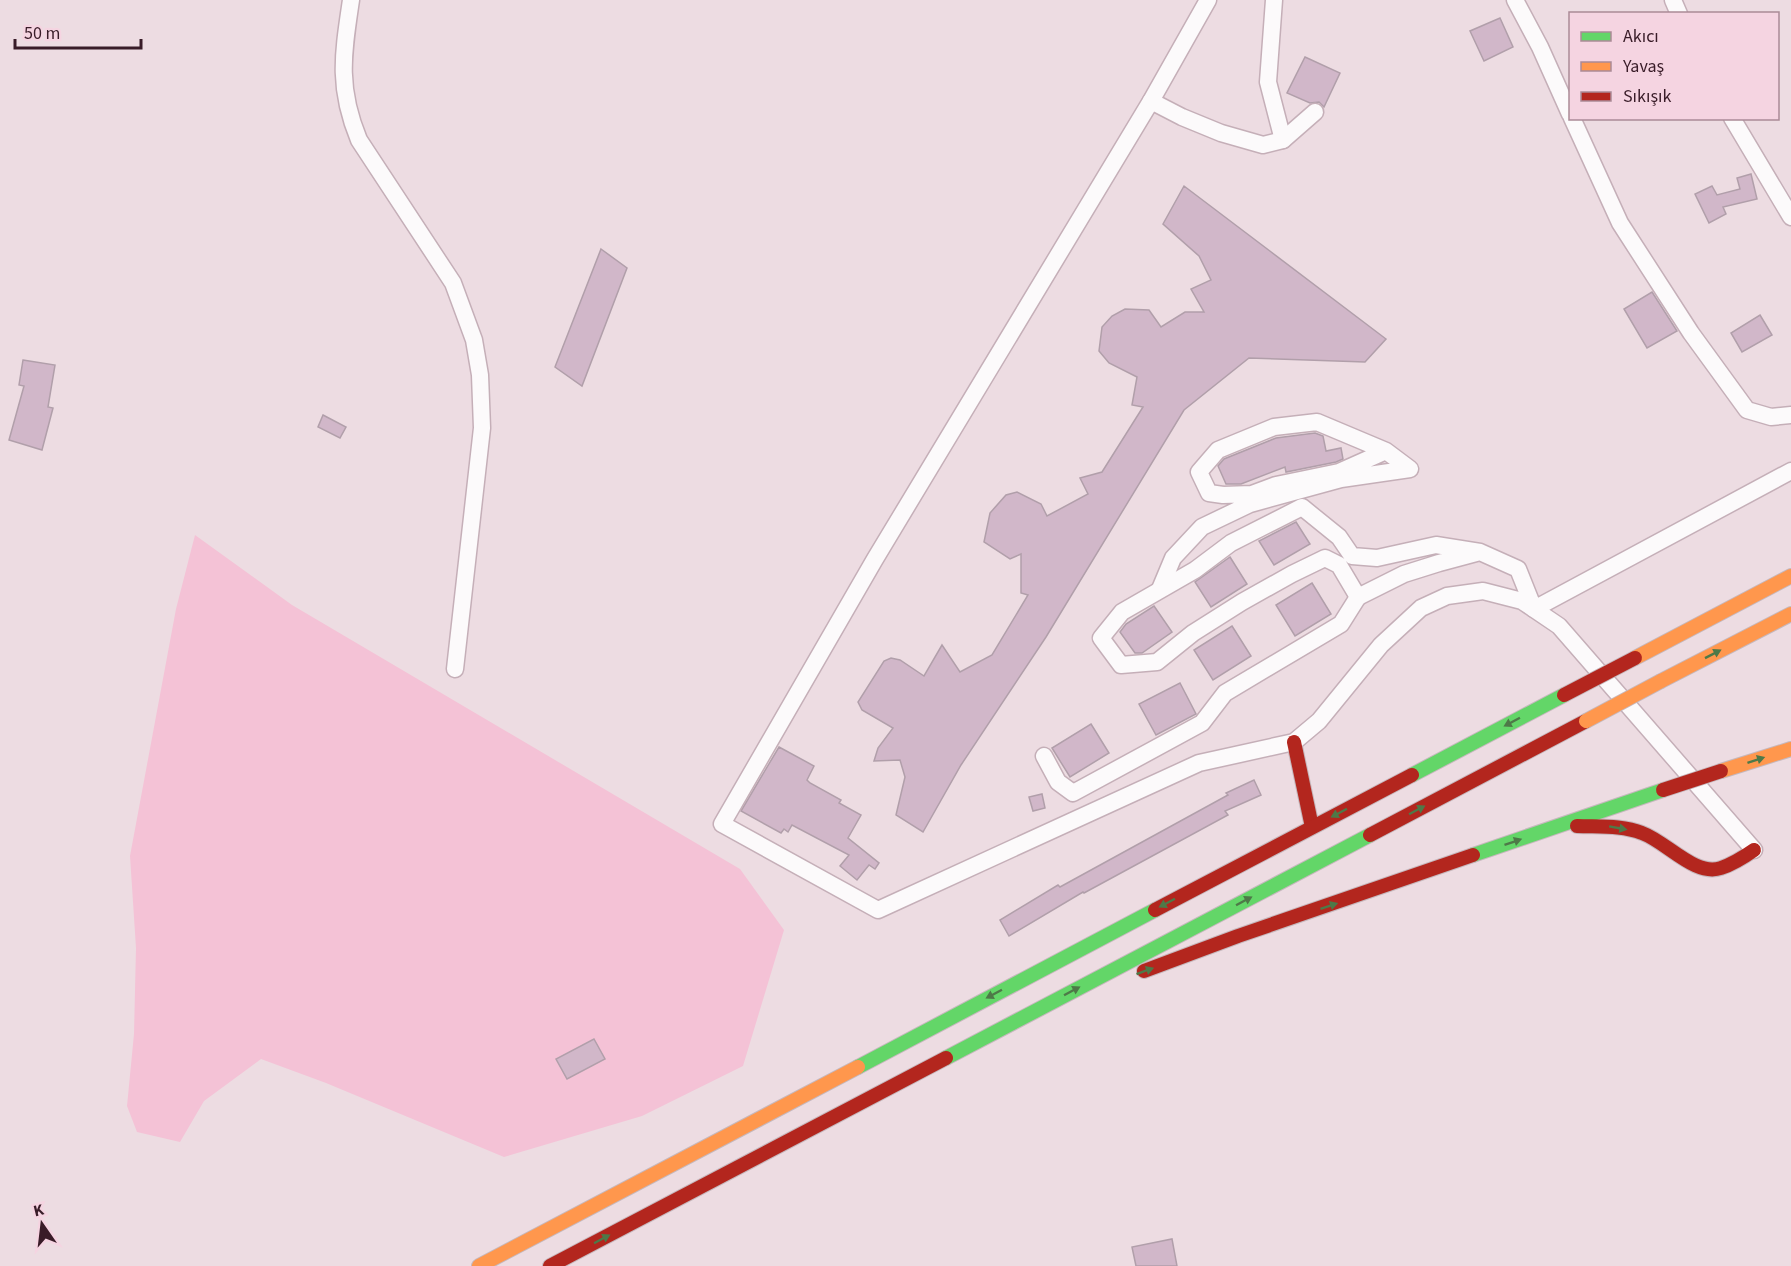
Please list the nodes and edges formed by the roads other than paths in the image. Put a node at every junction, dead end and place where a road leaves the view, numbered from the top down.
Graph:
1 (351, 0) edge
2 (1208, 0) edge
3 (1274, 0) edge
4 (1515, 0) edge
5 (1151, 101) junction
6 (1315, 112) dead end
7 (1569, 112) edge
8 (1573, 120) edge
9 (1733, 120) edge
10 (1283, 140) junction
11 (1791, 217) edge
12 (1791, 415) edge
13 (1386, 451) junction
14 (1791, 471) edge
15 (1480, 552) junction
16 (1791, 565) edge
17 (1791, 576) edge
18 (1160, 590) junction
19 (1358, 597) junction
20 (1534, 609) junction
21 (1791, 614) edge
22 (1650, 650) junction
23 (455, 669) dead end
24 (1294, 742) junction
25 (1791, 749) edge
26 (1044, 756) dead end
27 (1559, 826) junction
28 (1312, 827) junction
29 (1754, 850) joint
30 (752, 1160) junction
31 (479, 1266) edge
32 (550, 1266) edge

1 - 23 street
2 - 5 street
3 - 10 street
4 - 7 street
5 - 10 street
5 - 24 street
6 - 10 street
8 - 12 street
9 - 11 street
13 - 13 street
13 - 18 street
14 - 20 street
15 - 18 street
15 - 19 street
15 - 20 street
16 - 22 highway
17 - 22 highway
18 - 19 street
19 - 26 street
20 - 24 street
20 - 29 street
30 -> 21 highway, bridge
22 -> 28 highway, bridge
24 - 28 highway
27 -> 25 highway, bridge
27 -> 29 highway
30 -> 27 highway
28 -> 31 highway
32 -> 30 highway

